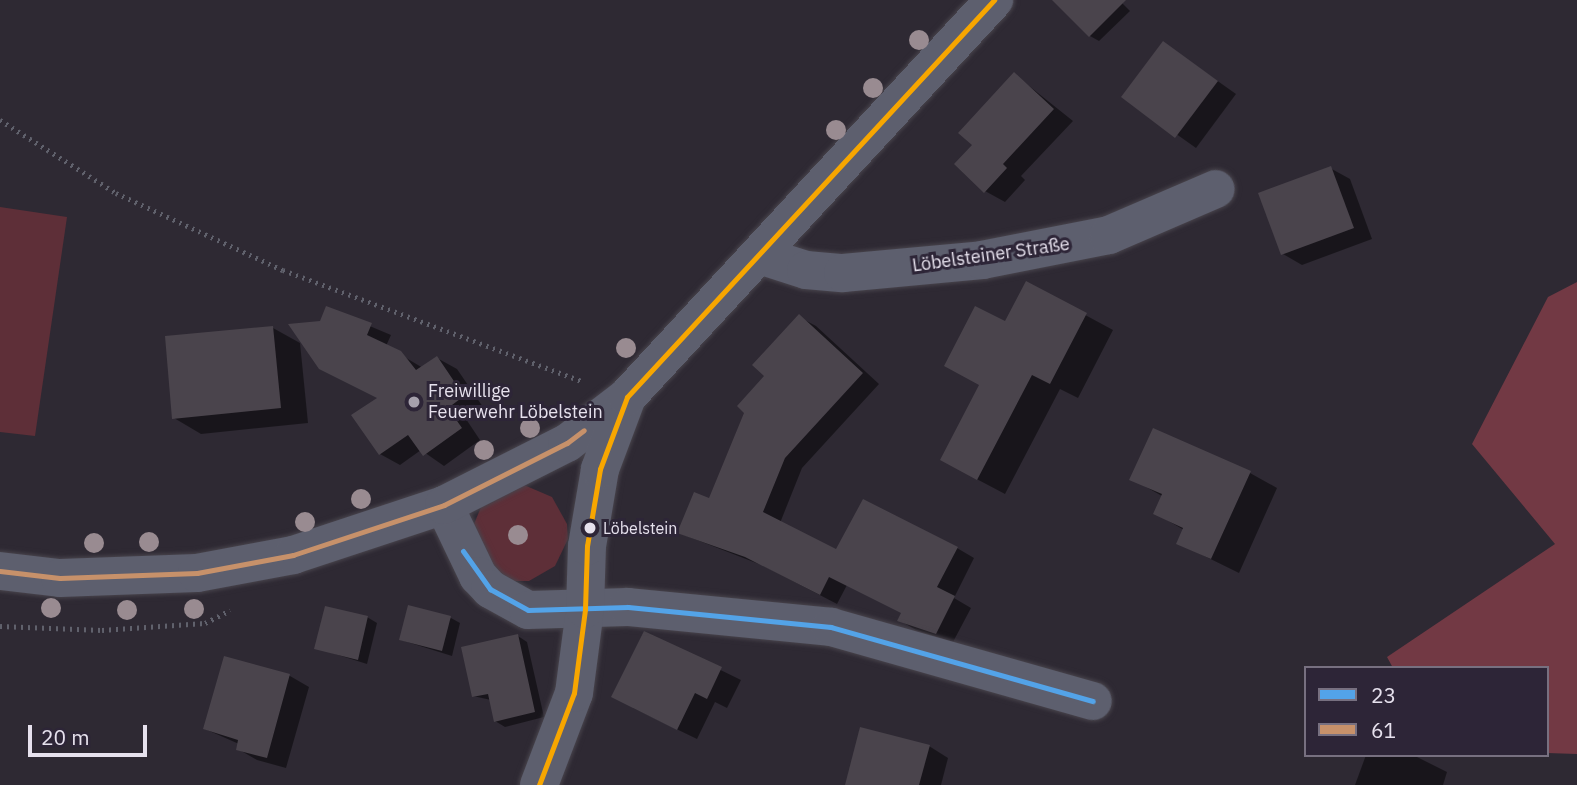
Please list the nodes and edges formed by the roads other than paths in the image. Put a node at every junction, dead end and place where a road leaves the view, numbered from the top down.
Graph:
1 (994, 0) edge
2 (1216, 189) dead end
3 (758, 255) junction
4 (627, 397) junction
5 (444, 505) junction
6 (0, 571) edge
7 (585, 609) junction
8 (1093, 701) dead end
9 (539, 785) edge

1 - 3 street
2 - 3 street, Löbelsteiner Straße
3 - 4 street
4 - 5 street
4 - 7 street
5 - 6 street
5 - 7 street
7 - 8 street
7 - 9 street

